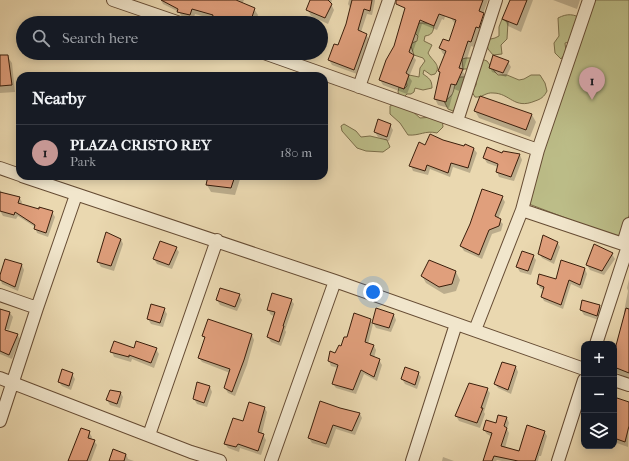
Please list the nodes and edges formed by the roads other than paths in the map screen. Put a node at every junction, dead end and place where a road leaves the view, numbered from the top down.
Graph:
1 (389, 0) edge
2 (496, 0) edge
3 (589, 0) edge
4 (119, 1) edge
5 (139, 4) edge
6 (165, 16) edge
7 (284, 60) edge
8 (317, 72) edge
9 (328, 76) edge
10 (359, 87) junction
11 (456, 121) junction
12 (538, 150) junction
13 (0, 168) edge
14 (16, 174) edge
15 (33, 180) edge
16 (76, 195) junction
17 (522, 210) junction
18 (629, 224) edge
19 (217, 240) junction
20 (626, 245) edge
21 (335, 281) junction
22 (0, 295) edge
23 (37, 308) junction
24 (456, 324) junction
25 (475, 330) junction
26 (597, 341) edge
27 (581, 368) edge
28 (0, 378) edge
29 (617, 381) edge
30 (13, 384) junction
31 (629, 385) edge
32 (581, 389) edge
33 (0, 420) edge
34 (149, 435) junction
35 (190, 456) edge
36 (220, 461) edge
37 (271, 461) edge
38 (412, 461) edge
39 (558, 461) edge

1 - 10 street
2 - 11 street
3 - 12 street
4 - 5 street
5 - 6 street
7 - 8 street
9 - 10 street
10 - 11 street
11 - 12 street
12 - 17 street
13 - 14 street
15 - 16 street
16 - 19 street
16 - 23 street
17 - 20 street
17 - 25 street
18 - 20 street
19 - 21 street
19 - 34 street
20 - 26 street
21 - 24 street
21 - 37 street
22 - 23 street
23 - 30 street
24 - 25 street
24 - 38 street
25 - 27 street
28 - 30 street
29 - 31 street
30 - 33 street
30 - 34 street
32 - 39 street
34 - 35 street
35 - 36 street

